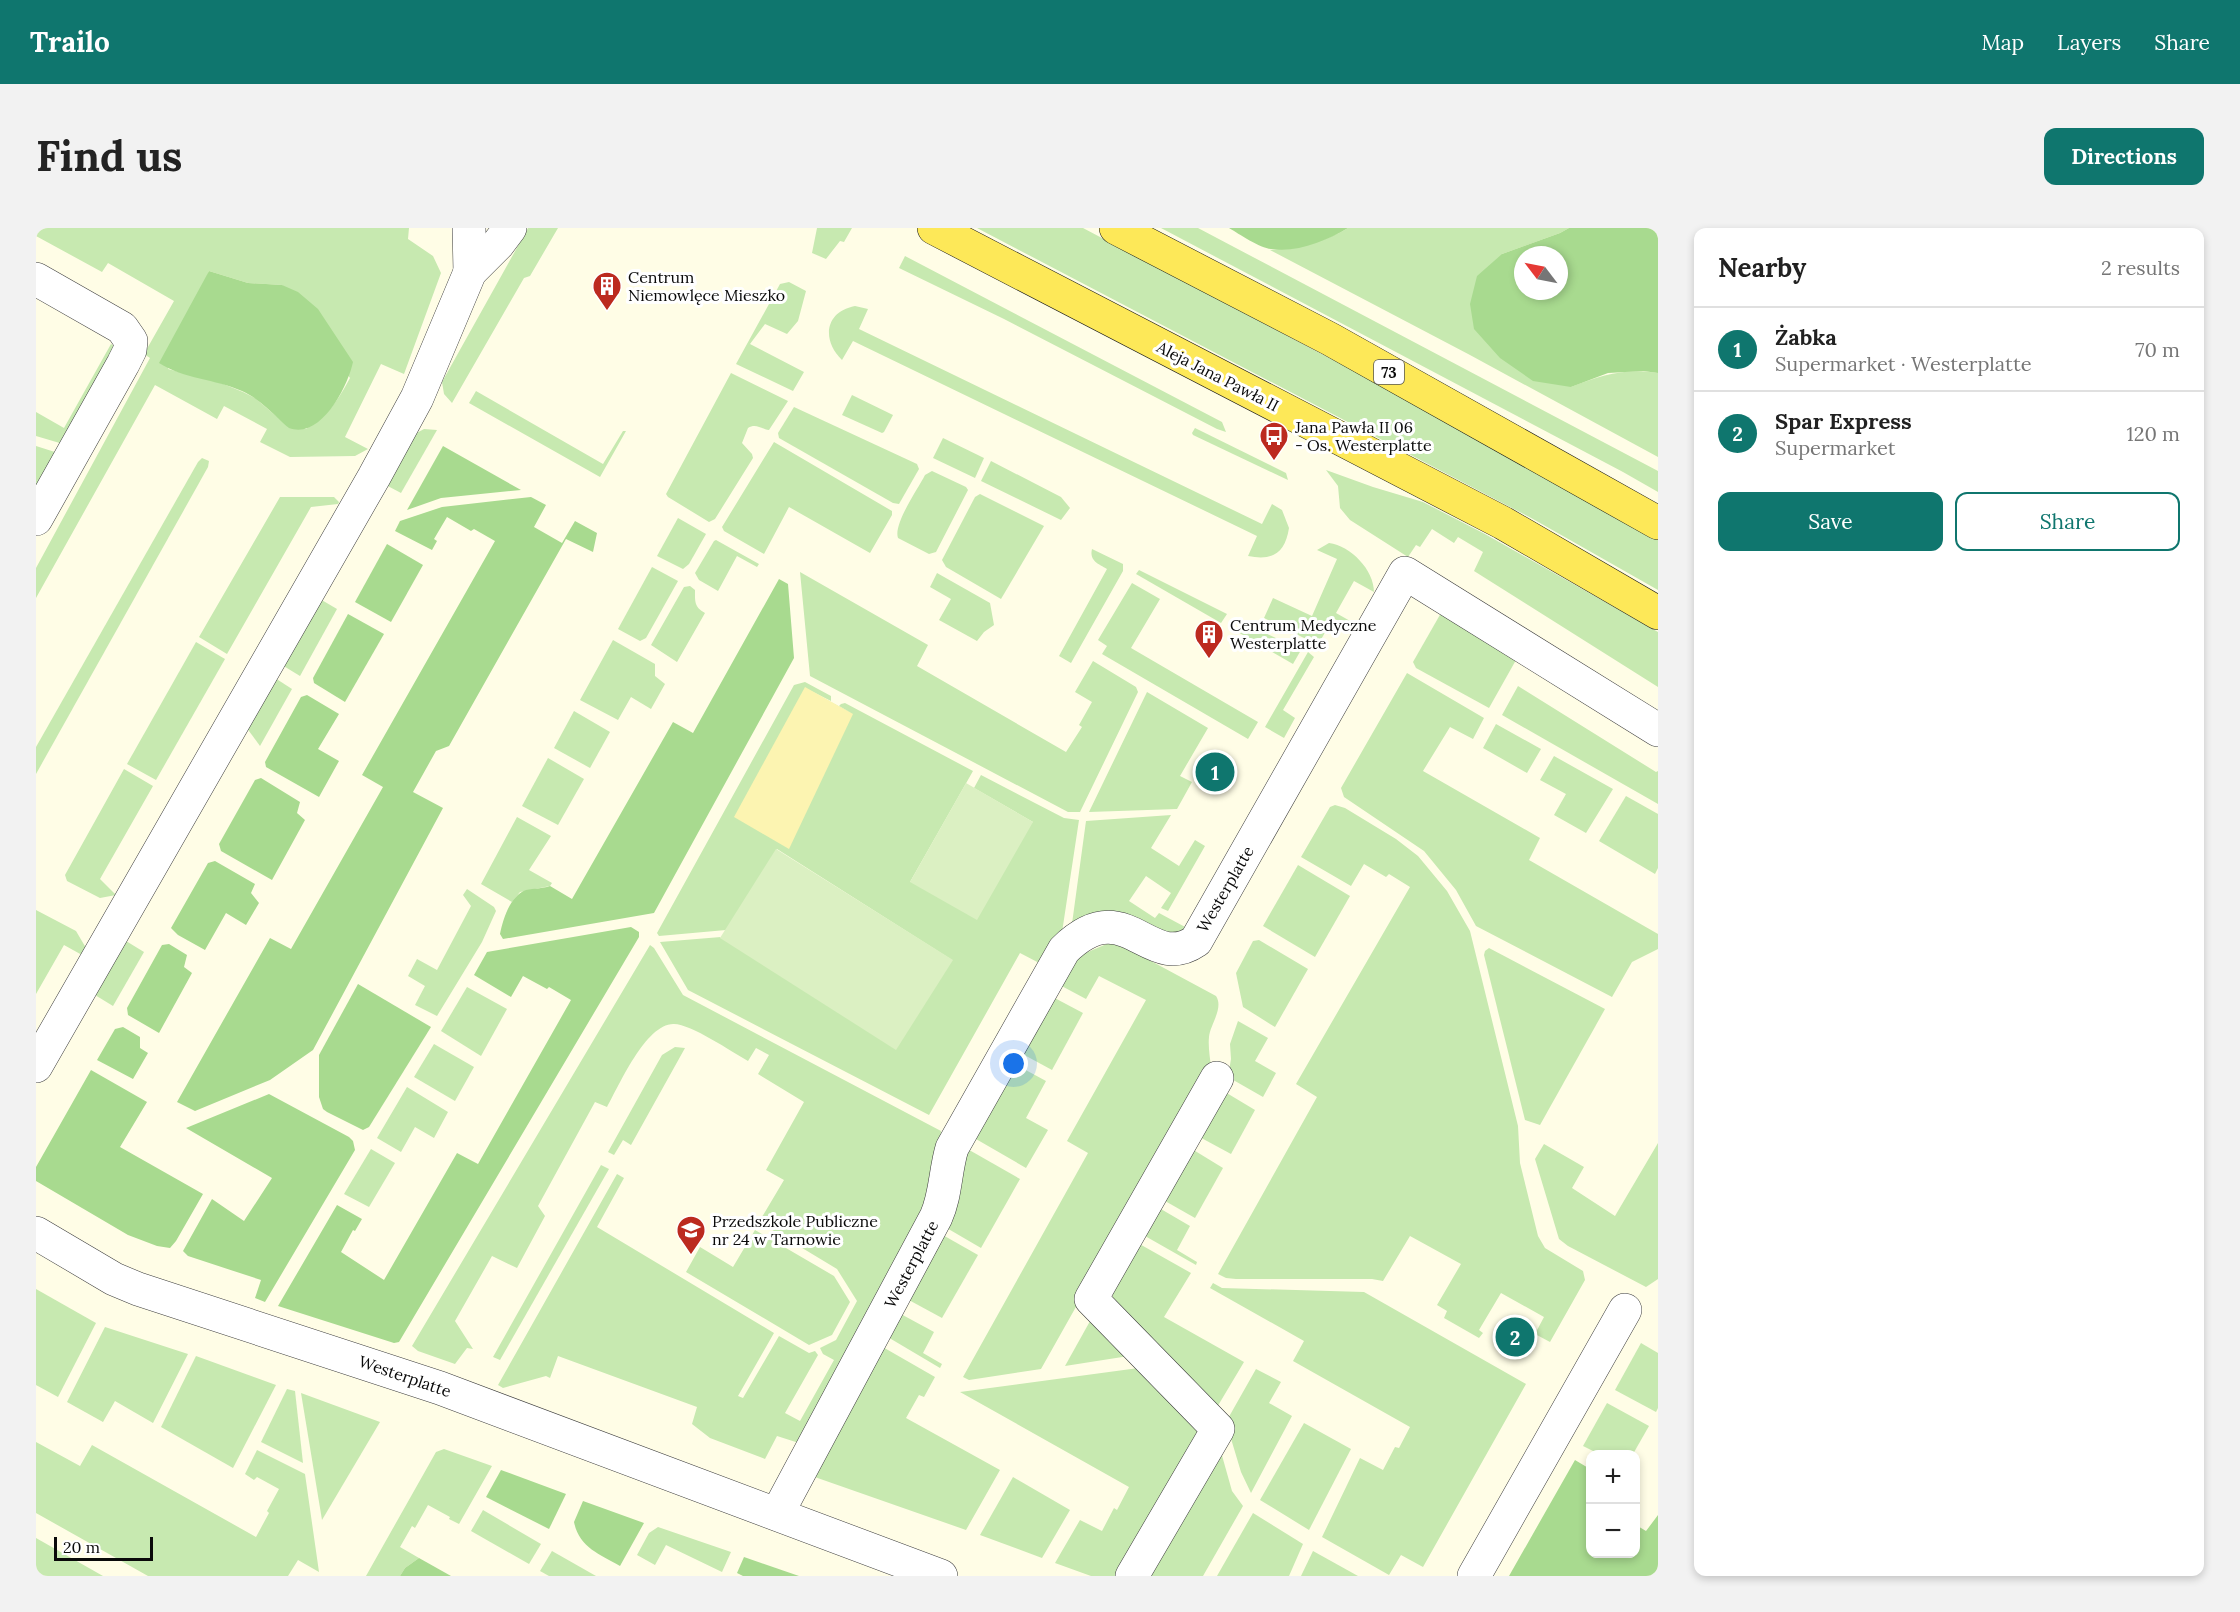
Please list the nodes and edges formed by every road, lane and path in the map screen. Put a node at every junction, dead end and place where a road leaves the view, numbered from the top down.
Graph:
1 (469, 228) edge
2 (510, 228) edge
3 (934, 228) edge
4 (1116, 228) edge
5 (470, 272) junction
6 (36, 279) edge
7 (36, 519) edge
8 (1658, 523) edge
9 (1658, 614) edge
10 (1658, 730) edge
11 (36, 1066) edge
12 (1216, 1078) dead end
13 (36, 1233) edge
14 (1625, 1310) dead end
15 (777, 1514) junction
16 (941, 1576) edge
17 (1132, 1576) edge
18 (1474, 1576) edge

1 - 5 street
2 - 5 street
3 - 9 main road, Aleja Jana Pawła II
4 - 8 main road, 73
5 - 11 street
6 - 7 street
10 - 15 street, Westerplatte
12 - 17 street
13 - 15 street, Westerplatte
14 - 18 street
15 - 16 street, Westerplatte

